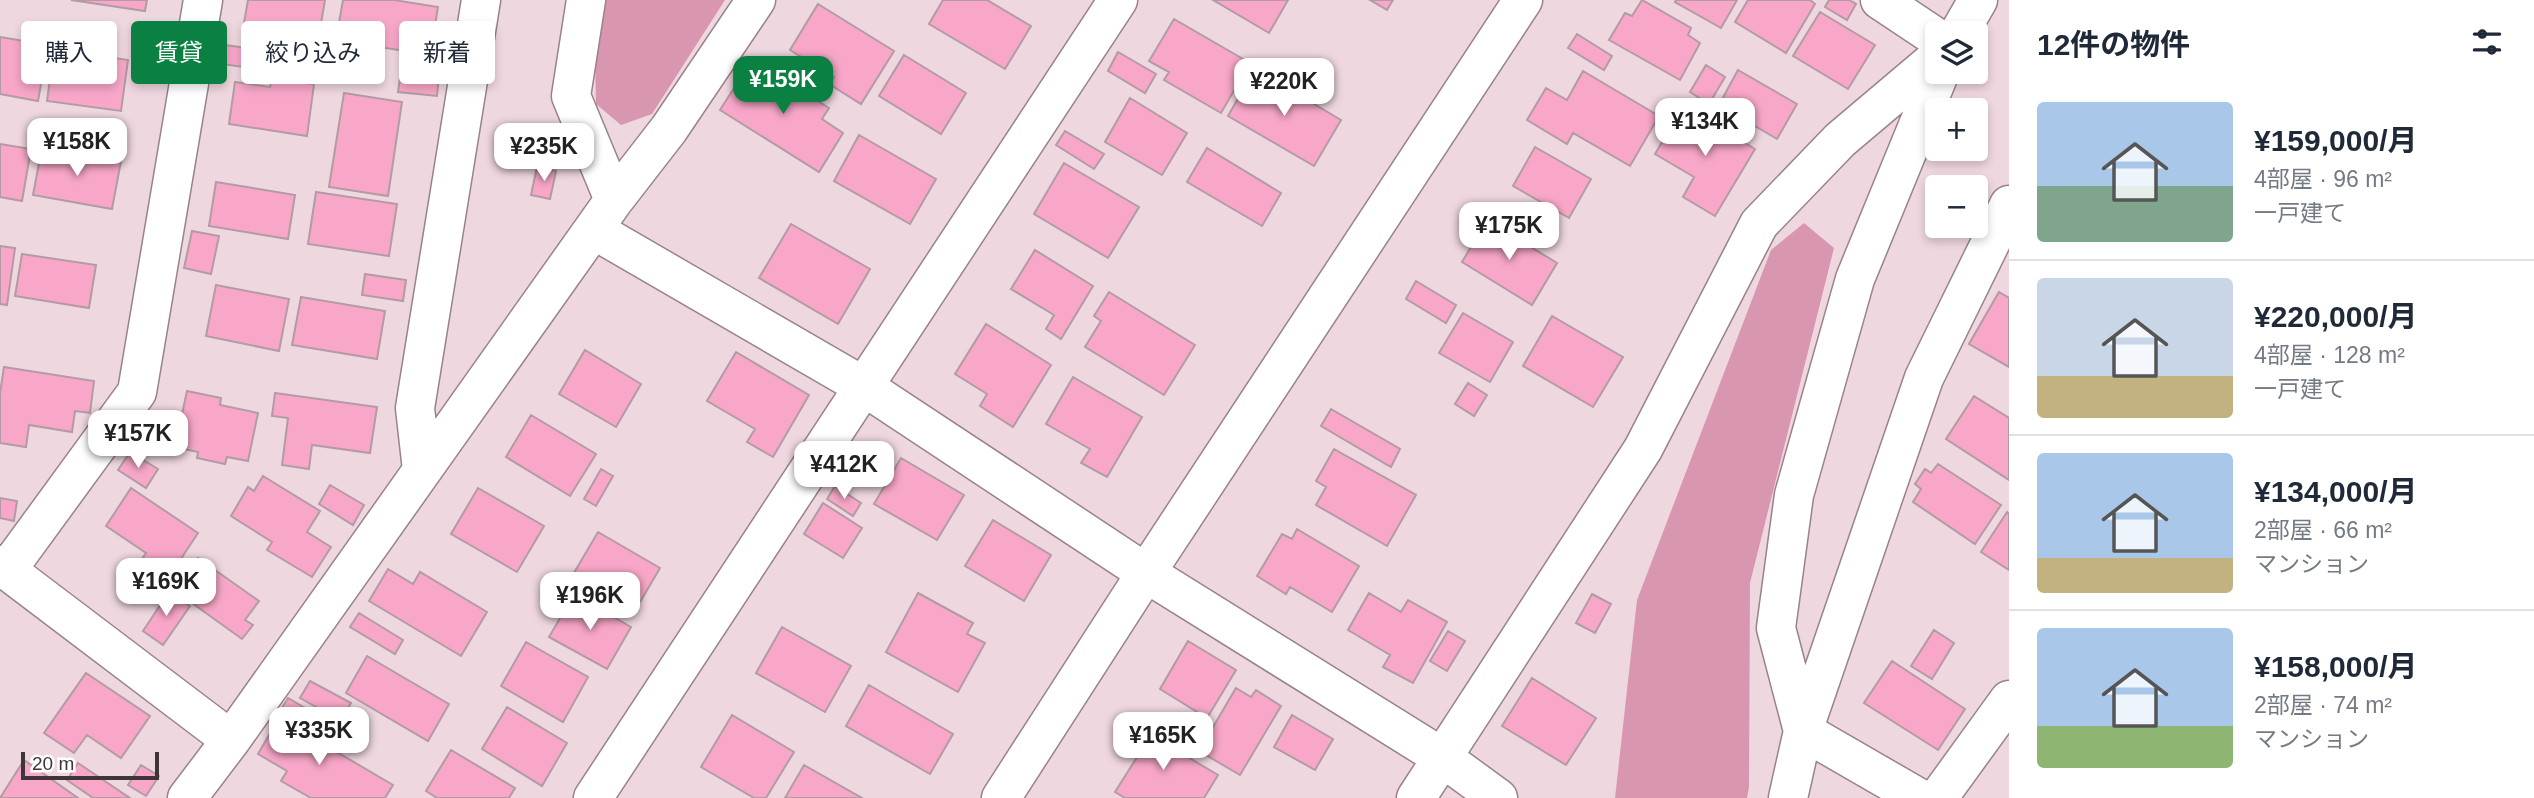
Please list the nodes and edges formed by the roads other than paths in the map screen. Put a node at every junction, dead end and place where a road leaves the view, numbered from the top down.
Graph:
1 (203, 0) edge
2 (481, 0) edge
3 (586, 0) edge
4 (756, 0) edge
5 (1118, 0) edge
6 (1523, 0) edge
7 (1880, 0) edge
8 (1978, 0) edge
9 (1966, 21) edge
10 (1925, 30) edge
11 (1925, 68) edge
12 (1935, 84) edge
13 (604, 215) junction
14 (2003, 231) edge
15 (863, 386) junction
16 (422, 470) junction
17 (3, 568) edge
18 (1146, 573) junction
19 (2009, 700) edge
20 (1803, 732) junction
21 (232, 740) junction
22 (1443, 758) junction
23 (187, 798) edge
24 (593, 798) edge
25 (1001, 798) edge
26 (1416, 798) edge
27 (1498, 798) edge
28 (1788, 798) edge
29 (1919, 798) edge
30 (1938, 798) edge

1 - 17 street
2 - 16 street
3 - 13 street
4 - 13 street
5 - 15 street
6 - 18 street
7 - 10 street
8 - 9 street
11 - 22 street
12 - 20 street
13 - 15 street
13 - 16 street
14 - 20 street
15 - 18 street
15 - 24 street
16 - 21 street
17 - 21 street
18 - 22 street
18 - 25 street
19 - 30 street
20 - 28 street
20 - 29 street
21 - 23 street
22 - 26 street
22 - 27 street

